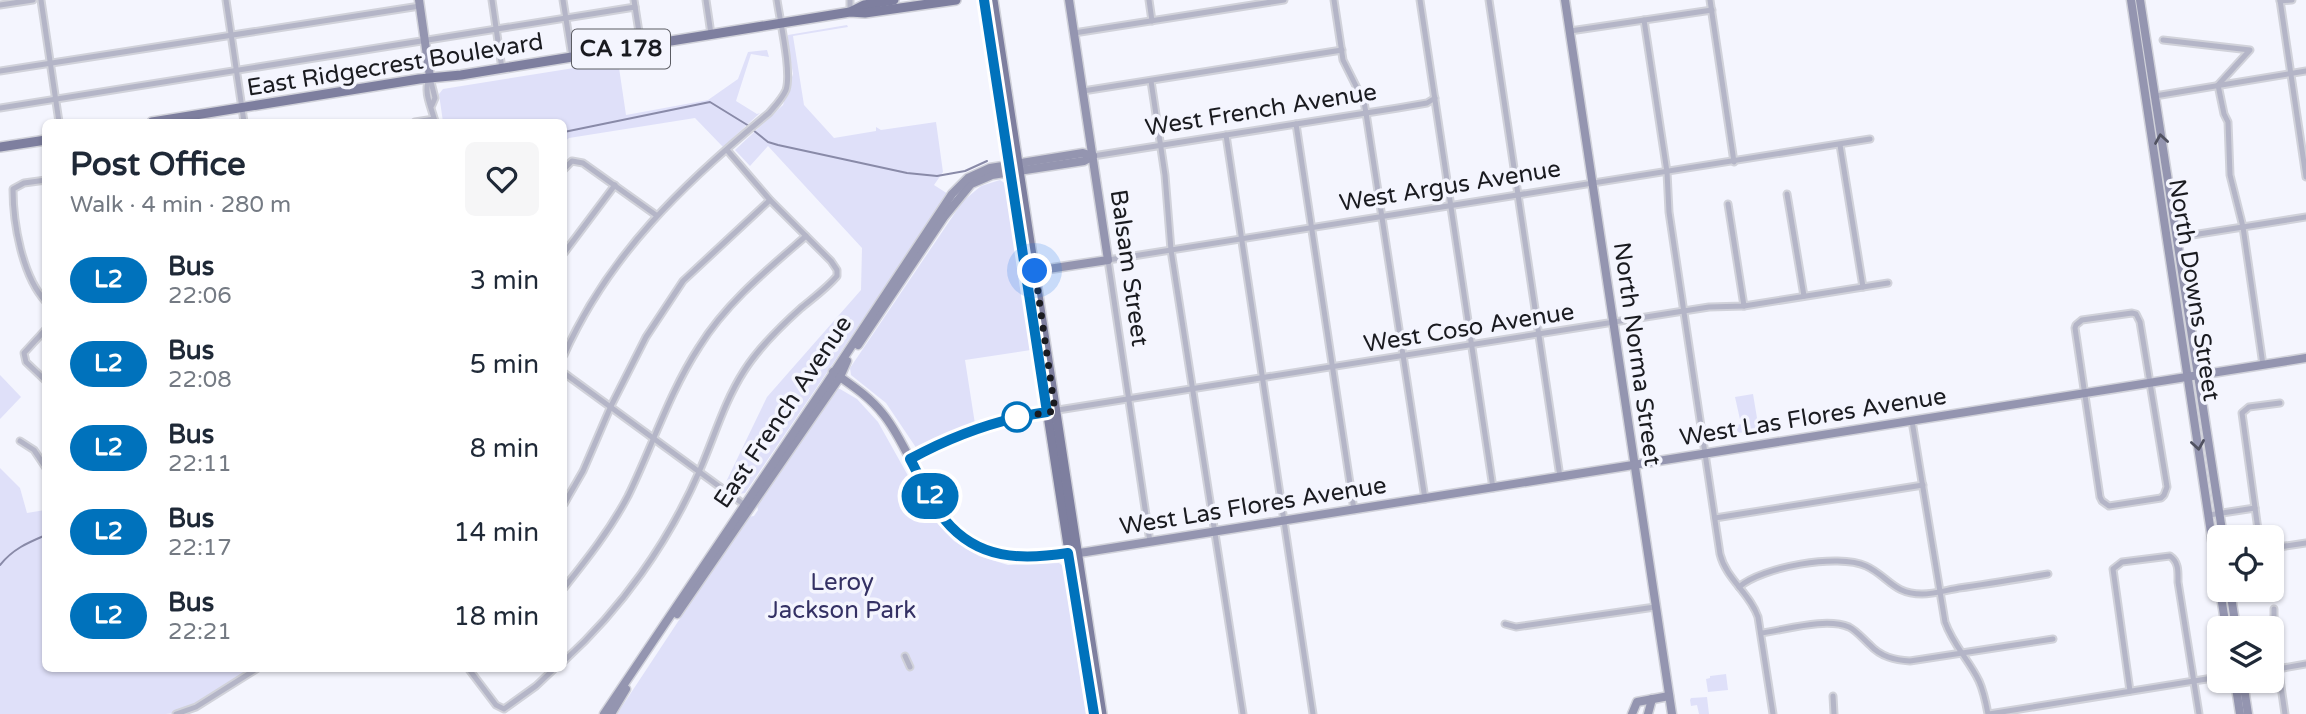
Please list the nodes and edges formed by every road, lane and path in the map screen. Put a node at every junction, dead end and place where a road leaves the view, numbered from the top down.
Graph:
1 (33, 0) edge
2 (41, 0) edge
3 (226, 0) edge
4 (492, 0) edge
5 (564, 0) edge
6 (706, 0) edge
7 (777, 0) edge
8 (850, 0) edge
9 (894, 0) edge
10 (956, 0) edge
11 (984, 0) edge
12 (993, 0) edge
13 (1069, 0) edge
14 (1149, 0) edge
15 (1284, 0) edge
16 (1334, 0) edge
17 (1420, 0) edge
18 (1489, 0) edge
19 (1565, 0) edge
20 (1710, 0) edge
21 (2131, 0) edge
22 (2140, 0) edge
23 (2292, 0) edge
24 (2280, 1) edge
25 (419, 3) edge
26 (635, 3) edge
27 (0, 5) edge
28 (1712, 10) junction
29 (850, 12) junction
30 (566, 18) junction
31 (1644, 20) junction
32 (1152, 21) junction
33 (781, 23) junction
34 (496, 29) junction
35 (1570, 32) junction
36 (1074, 33) junction
37 (711, 34) junction
38 (232, 36) junction
39 (2163, 40) dead end
40 (425, 41) junction
41 (641, 45) junction
42 (1342, 50) junction
43 (572, 58) junction
44 (50, 63) junction
45 (502, 69) junction
46 (0, 71) edge
47 (236, 71) junction
48 (2306, 71) edge
49 (2290, 74) junction
50 (430, 78) junction
51 (1151, 80) junction
52 (2218, 85) junction
53 (998, 89) junction
54 (1083, 91) junction
55 (2155, 96) junction
56 (1435, 98) junction
57 (56, 99) junction
58 (0, 108) edge
59 (242, 108) junction
60 (1366, 113) junction
61 (59, 119) edge
62 (171, 119) edge
63 (244, 119) edge
64 (435, 119) edge
65 (1012, 124) junction
66 (1296, 124) junction
67 (1226, 135) junction
68 (1870, 139) dead end
69 (42, 140) edge
70 (1160, 145) junction
71 (1840, 145) junction
72 (0, 147) edge
73 (727, 150) junction
74 (1093, 156) junction
75 (1734, 162) junction
76 (567, 166) edge
77 (1015, 168) junction
78 (1667, 172) junction
79 (2306, 177) edge
80 (42, 181) edge
81 (1592, 183) junction
82 (615, 186) junction
83 (1787, 194) dead end
84 (1518, 195) junction
85 (770, 200) junction
86 (1728, 204) dead end
87 (1451, 206) junction
88 (656, 215) junction
89 (1382, 216) junction
90 (2306, 217) edge
91 (1019, 227) junction
92 (1312, 227) junction
93 (2243, 228) junction
94 (806, 236) junction
95 (2186, 236) dead end
96 (1242, 239) junction
97 (567, 249) edge
98 (1171, 250) junction
99 (1108, 260) junction
100 (1035, 271) junction
101 (1888, 283) dead end
102 (1863, 287) junction
103 (1804, 296) junction
104 (42, 297) edge
105 (1744, 306) junction
106 (1683, 312) junction
107 (1613, 323) junction
108 (42, 334) edge
109 (1539, 335) junction
110 (1472, 345) junction
111 (567, 349) edge
112 (1404, 356) junction
113 (2306, 358) edge
114 (2263, 365) junction
115 (1333, 367) junction
116 (567, 375) edge
117 (837, 375) junction
118 (2198, 376) junction
119 (42, 377) edge
120 (2188, 377) junction
121 (1262, 378) junction
122 (2149, 383) junction
123 (1192, 389) junction
124 (2085, 393) junction
125 (1129, 399) junction
126 (2280, 403) dead end
127 (611, 407) junction
128 (1051, 411) junction
129 (1912, 421) junction
130 (655, 438) junction
131 (20, 441) dead end
132 (1704, 454) junction
133 (910, 459) junction
134 (42, 462) edge
135 (1633, 466) junction
136 (699, 471) junction
137 (1560, 477) junction
138 (1923, 485) junction
139 (1493, 488) junction
140 (567, 498) edge
141 (1425, 499) junction
142 (747, 507) junction
143 (2255, 508) junction
144 (1354, 510) junction
145 (2219, 513) junction
146 (2209, 515) junction
147 (1715, 518) junction
148 (1284, 521) junction
149 (2210, 525) edge
150 (2221, 525) edge
151 (2257, 525) edge
152 (1214, 532) junction
153 (1150, 542) junction
154 (2306, 543) edge
155 (2284, 546) edge
156 (1072, 553) junction
157 (2048, 574) dead end
158 (567, 584) edge
159 (1739, 587) junction
160 (1939, 591) junction
161 (1656, 607) junction
162 (2274, 609) dead end
163 (2274, 616) edge
164 (1505, 624) dead end
165 (1761, 633) junction
166 (2053, 639) dead end
167 (1960, 654) junction
168 (905, 656) dead end
169 (567, 658) edge
170 (1086, 663) junction
171 (2306, 664) edge
172 (910, 667) dead end
173 (2284, 667) edge
174 (252, 672) edge
175 (473, 672) edge
176 (550, 672) edge
177 (2207, 679) edge
178 (2194, 681) junction
179 (2130, 691) junction
180 (2236, 693) edge
181 (2245, 693) edge
182 (2280, 693) edge
183 (1669, 696) junction
184 (1833, 696) dead end
185 (1651, 699) junction
186 (1100, 702) junction
187 (176, 714) edge
188 (604, 714) edge
189 (611, 714) edge
190 (1094, 714) edge
191 (1102, 714) edge
192 (1242, 714) edge
193 (1313, 714) edge
194 (1632, 714) edge
195 (1648, 714) edge
196 (1672, 714) edge
197 (1773, 714) edge
198 (1833, 714) edge
199 (1988, 714) edge
200 (2199, 714) edge
201 (2239, 714) edge
202 (2248, 714) edge
203 (2285, 714) edge

1 - 27 street
2 - 44 street
3 - 38 street
4 - 34 street
5 - 30 street
6 - 37 street
7 - 33 street
8 - 29 street
9 - 29 main road, East Ridgecrest Boulevard / CA 178
10 - 29 main road, East Ridgecrest Boulevard / CA 178
11 - 53 main road
12 - 65 main road
13 - 36 main road, Balsam Street
14 - 32 street
15 - 32 street
16 - 42 street
17 - 56 street
18 - 84 street
19 - 35 main road, North Norma Street
20 - 28 street
21 - 120 main road, North Downs Street
22 - 55 main road, North Downs Street
23 - 24 street
24 - 49 street
25 - 38 street
25 - 40 main road
26 - 30 street
26 - 41 street
28 - 31 street
28 - 75 street
29 - 33 main road, East Ridgecrest Boulevard / CA 178
30 - 34 street
30 - 43 street
31 - 35 street
31 - 78 street
32 - 36 street
33 - 37 main road, East Ridgecrest Boulevard / CA 178
33 - 73 street
34 - 40 street
34 - 45 street
35 - 81 main road, North Norma Street
36 - 54 main road, Balsam Street
37 - 41 main road, East Ridgecrest Boulevard / CA 178
38 - 44 street
38 - 47 street
39 - 52 street
40 - 47 street
40 - 50 main road
41 - 43 main road, East Ridgecrest Boulevard / CA 178
42 - 51 street
42 - 60 street
43 - 45 main road, East Ridgecrest Boulevard / CA 178
44 - 46 street
44 - 57 street
45 - 50 main road, East Ridgecrest Boulevard / CA 178
47 - 57 street
47 - 59 street
48 - 49 street
49 - 52 street
49 - 79 street
50 - 59 main road, East Ridgecrest Boulevard / CA 178
50 - 64 street
51 - 54 street
51 - 70 street
52 - 55 street
52 - 93 street
53 - 65 main road
53 - 77 main road
54 - 74 main road, Balsam Street
118 -> 55 main road, North Downs Street
56 - 60 street, West French Avenue
56 - 87 street
57 - 58 street
57 - 61 street
59 - 62 main road, East Ridgecrest Boulevard / CA 178
59 - 63 street
60 - 66 street, West French Avenue
60 - 89 street
65 - 77 main road
66 - 67 street, West French Avenue
66 - 92 street
67 - 70 street, West French Avenue
67 - 96 street
68 - 71 street, West Argus Avenue
69 - 72 main road
70 - 74 street, West French Avenue
70 - 98 street
71 - 75 street, West Argus Avenue
71 - 102 street
73 - 85 street
73 - 88 street
74 - 77 main road, West French Avenue
74 - 99 main road, Balsam Street
75 - 78 street, West Argus Avenue
76 - 82 street
77 - 91 main road
77 - 100 main road
77 - 117 main road, East French Avenue
78 - 81 street, West Argus Avenue
78 - 106 street
80 - 104 street
81 - 84 street, West Argus Avenue
81 - 107 main road, North Norma Street
82 - 88 street
82 - 97 street
83 - 103 street
84 - 87 street, West Argus Avenue
84 - 109 street
85 - 94 street
85 - 127 street
86 - 105 street
87 - 89 street, West Argus Avenue
87 - 110 street
88 - 111 street
89 - 92 street, West Argus Avenue
89 - 112 street
90 - 93 street
91 - 100 main road
91 - 128 main road
92 - 96 street, West Argus Avenue
92 - 115 street
93 - 95 street
93 - 114 street
94 - 130 street
94 - 136 street
96 - 98 street, West Argus Avenue
96 - 121 street
98 - 99 street, West Argus Avenue
98 - 123 street
99 - 100 main road, West Argus Avenue
99 - 125 street, Balsam Street
100 - 128 main road
101 - 102 street, West Coso Avenue
102 - 103 street, West Coso Avenue
103 - 105 street, West Coso Avenue
105 - 106 street, West Coso Avenue
106 - 107 street, West Coso Avenue
106 - 132 street
107 - 109 street, West Coso Avenue
107 - 135 main road, North Norma Street
108 - 119 street
109 - 110 street, West Coso Avenue
109 - 137 street
110 - 112 street, West Coso Avenue
110 - 139 street
112 - 115 street, West Coso Avenue
112 - 141 street
113 - 114 main road, West Las Flores Avenue
114 - 118 main road, West Las Flores Avenue
115 - 121 street, West Coso Avenue
115 - 144 street
116 - 127 street
117 - 133 main road, West Las Flores Avenue
117 - 142 main road, East French Avenue
118 - 120 main road, West Las Flores Avenue
118 - 145 main road, North Downs Street
120 - 122 main road, West Las Flores Avenue
120 -> 146 main road, North Downs Street
121 - 123 street, West Coso Avenue
121 - 148 street
122 - 124 main road, West Las Flores Avenue
122 - 124 street
122 - 124 street
123 - 125 street, West Coso Avenue
123 - 152 street
124 - 129 main road, West Las Flores Avenue
125 - 128 street, West Coso Avenue
125 - 153 street, Balsam Street
126 - 143 street
127 - 130 street
127 - 140 street
128 - 133 street, West Coso Avenue
128 - 156 main road
129 - 132 main road, West Las Flores Avenue
129 - 138 street
130 - 136 street
130 - 158 street
131 - 134 street
132 - 135 main road, West Las Flores Avenue
132 - 147 street
133 - 156 main road, West Las Flores Avenue
135 - 137 main road, West Las Flores Avenue
135 - 161 main road, North Norma Street
136 - 142 street
136 - 169 street
137 - 139 main road, West Las Flores Avenue
138 - 147 street
138 - 160 street
139 - 141 main road, West Las Flores Avenue
141 - 144 main road, West Las Flores Avenue
142 - 188 main road, East French Avenue
142 - 189 main road, East French Avenue
143 - 145 street
143 - 151 street
144 - 148 main road, West Las Flores Avenue
145 - 146 street
145 - 150 main road, North Downs Street
146 - 149 main road, North Downs Street
147 - 159 street
148 - 152 main road, West Las Flores Avenue
148 - 193 street
152 - 153 main road, West Las Flores Avenue
152 - 192 street
153 - 156 main road, West Las Flores Avenue
154 - 155 street
156 - 170 main road
156 - 186 main road
157 - 160 street
159 - 160 street
159 - 165 street
160 - 167 street
161 - 164 street
161 - 183 main road, North Norma Street
162 - 163 street
165 - 167 street
165 - 197 street
166 - 167 street
167 - 199 street
168 - 172 street
170 - 186 main road
170 - 190 main road
171 - 173 street
174 - 187 street
175 - 176 street
177 - 178 street
178 - 179 street
178 - 179 street
178 - 200 street
179 - 199 street
180 - 201 main road
181 - 202 main road
182 - 203 street
183 - 185 main road
183 - 196 main road, North Norma Street
184 - 198 street
185 - 194 main road
185 - 195 main road
186 - 191 main road

